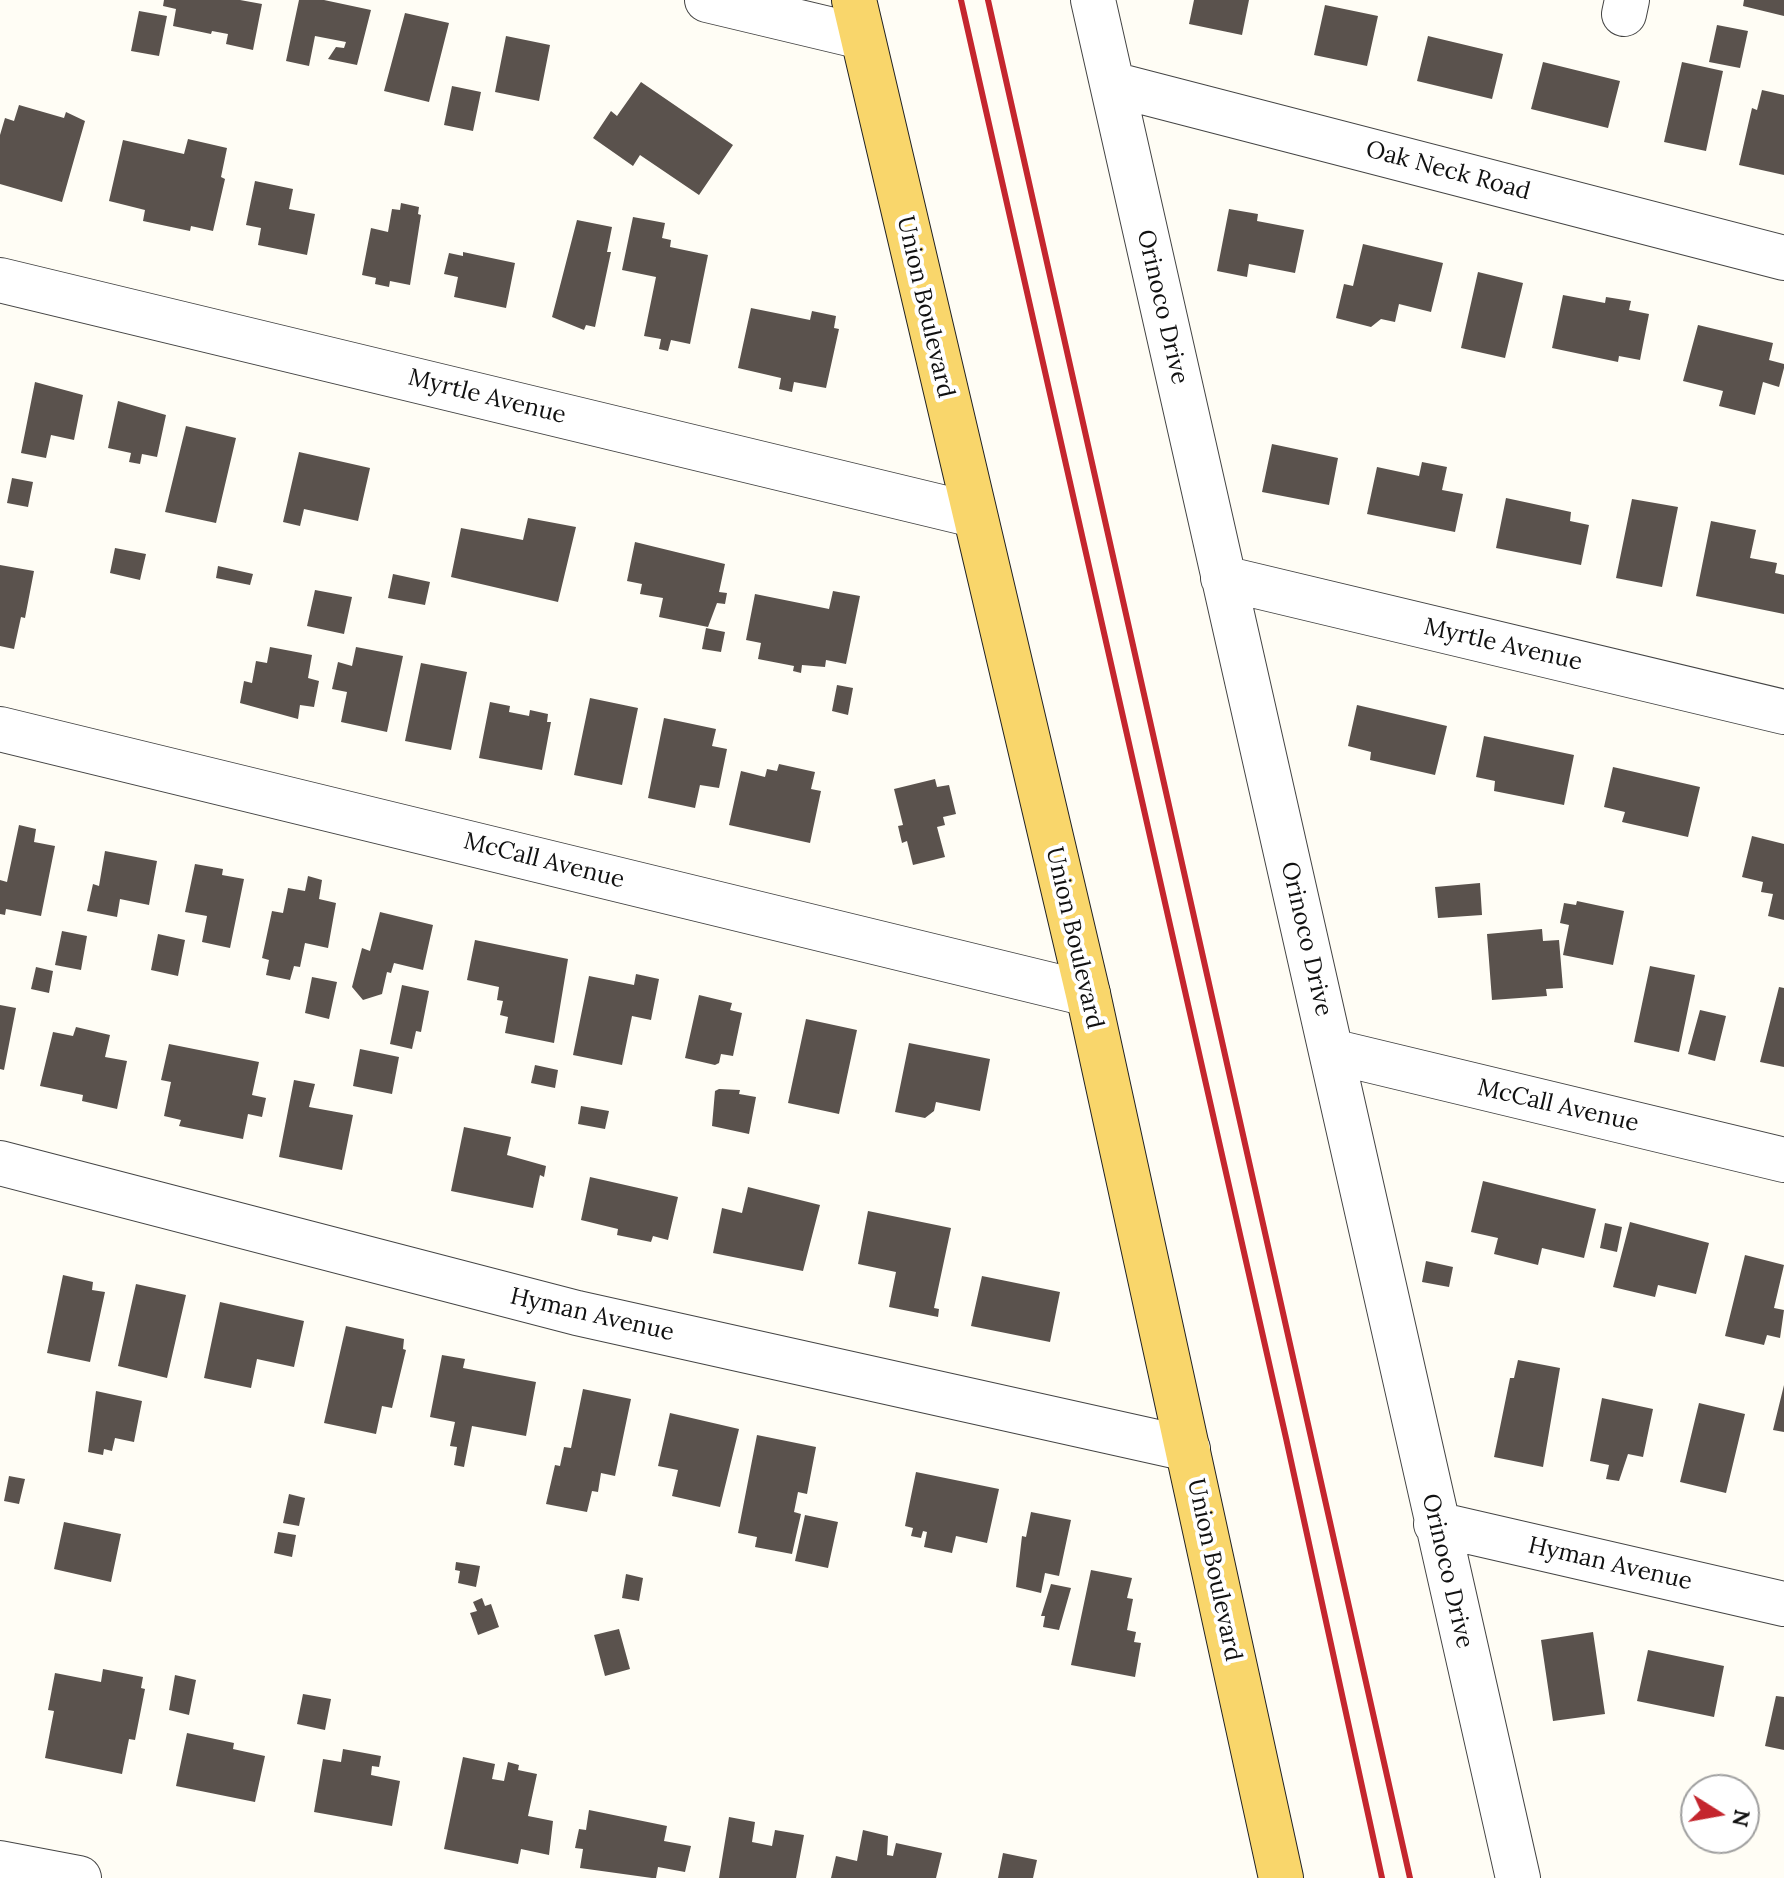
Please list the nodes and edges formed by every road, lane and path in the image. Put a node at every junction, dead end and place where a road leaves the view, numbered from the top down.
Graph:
1 (707, 0) edge
2 (1093, 0) edge
3 (858, 18) edge
4 (1112, 84) junction
5 (1784, 258) edge
6 (0, 280) edge
7 (974, 515) junction
8 (1223, 578) junction
9 (1784, 712) edge
10 (0, 729) edge
11 (1088, 994) junction
12 (1331, 1051) junction
13 (1784, 1160) edge
14 (0, 1163) edge
15 (1188, 1449) junction
16 (1436, 1524) junction
17 (1784, 1604) edge
18 (0, 1863) edge
19 (79, 1878) edge
20 (1281, 1878) edge
21 (1518, 1878) edge

1 - 3 street
2 - 4 street, Orinoco Drive
3 - 7 main road, Union Boulevard
4 - 5 street, Oak Neck Road
4 - 8 street, Orinoco Drive
6 - 7 street, Myrtle Avenue
7 - 11 main road, Union Boulevard
8 - 9 street, Myrtle Avenue
8 - 12 street, Orinoco Drive
10 - 11 street, McCall Avenue
11 - 15 main road, Union Boulevard
12 - 13 street, McCall Avenue
12 - 16 street, Orinoco Drive
14 - 15 street, Hyman Avenue
15 - 20 main road, Union Boulevard
16 - 17 street, Hyman Avenue
16 - 21 street, Orinoco Drive
18 - 19 street

